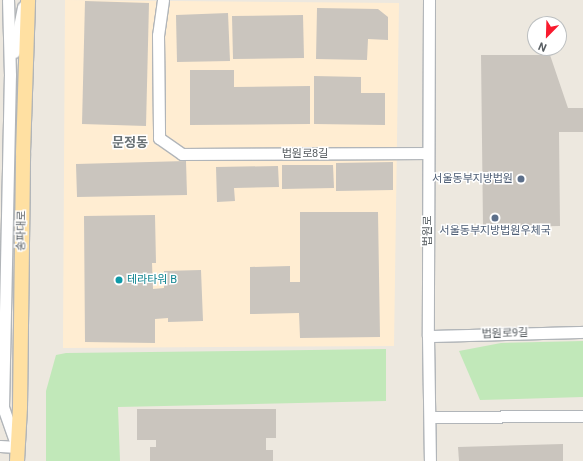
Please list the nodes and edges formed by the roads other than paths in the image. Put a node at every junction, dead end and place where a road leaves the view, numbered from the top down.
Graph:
1 (8, 0) edge
2 (24, 0) edge
3 (28, 0) edge
4 (163, 0) edge
5 (429, 0) edge
6 (10, 74) junction
7 (428, 153) junction
8 (23, 162) junction
9 (583, 332) edge
10 (428, 336) junction
11 (583, 416) edge
12 (430, 417) junction
13 (0, 446) edge
14 (17, 454) edge
15 (430, 461) edge

1 - 6 street
2 - 6 street
3 - 8 main road, 송파대로
4 - 7 street, 법원로8길
5 - 7 street, 법원로
6 - 8 street
6 - 14 street
7 - 10 street, 법원로
8 - 14 main road, 송파대로
9 - 10 street, 법원로9길
10 - 12 street, 법원로
11 - 12 street
12 - 15 street, 법원로
13 - 14 street

